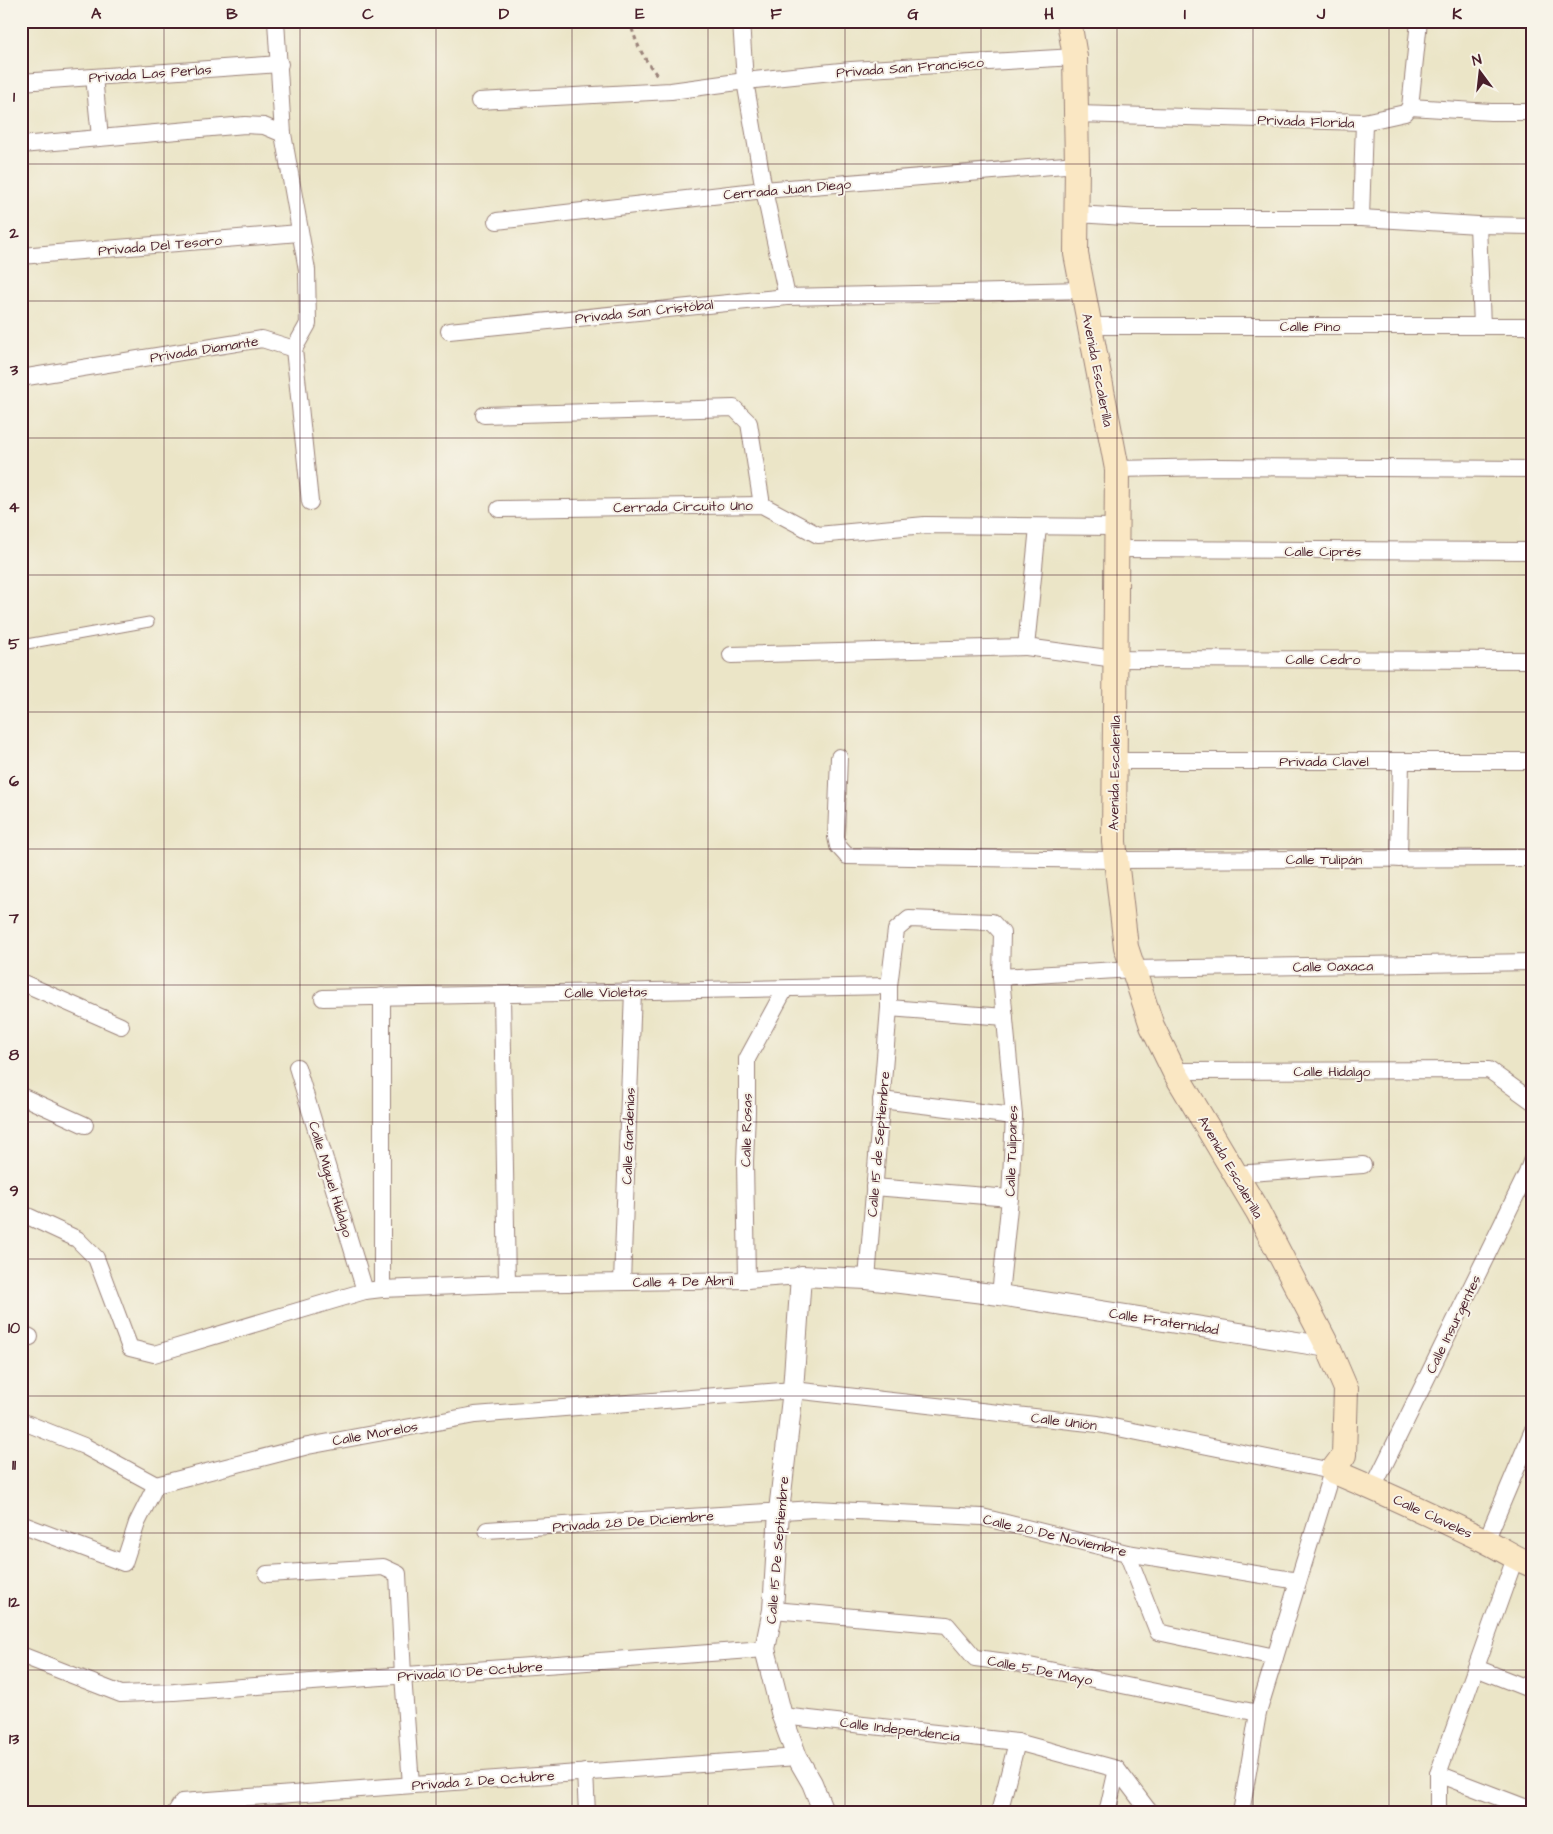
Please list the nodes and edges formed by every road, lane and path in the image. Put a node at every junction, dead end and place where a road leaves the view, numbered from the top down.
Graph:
1 (276, 21) edge
2 (630, 21) edge
3 (741, 21) edge
4 (1069, 21) edge
5 (1419, 21) edge
6 (1075, 57) junction
7 (280, 64) junction
8 (94, 77) junction
9 (745, 81) junction
10 (21, 82) edge
11 (671, 91) junction
12 (479, 100) dead end
13 (1410, 107) junction
14 (1532, 112) edge
15 (1076, 114) junction
16 (1364, 122) junction
17 (283, 134) junction
18 (100, 137) junction
19 (21, 145) edge
20 (1077, 164) junction
21 (764, 190) junction
22 (1077, 214) junction
23 (1361, 218) junction
24 (497, 221) dead end
25 (1478, 225) junction
26 (1532, 226) edge
27 (299, 233) junction
28 (21, 256) edge
29 (1083, 290) junction
30 (787, 297) junction
31 (1089, 326) junction
32 (1482, 326) junction
33 (1532, 326) edge
34 (449, 330) dead end
35 (294, 349) junction
36 (21, 378) edge
37 (484, 415) dead end
38 (1117, 469) junction
39 (1532, 469) edge
40 (310, 502) dead end
41 (762, 505) junction
42 (499, 509) dead end
43 (1038, 527) junction
44 (1115, 538) junction
45 (1532, 551) edge
46 (149, 622) dead end
47 (21, 645) edge
48 (1026, 647) junction
49 (731, 655) dead end
50 (1115, 659) junction
51 (1532, 660) edge
52 (839, 757) dead end
53 (1115, 761) junction
54 (1402, 761) junction
55 (1532, 761) edge
56 (1532, 858) edge
57 (1399, 859) junction
58 (1116, 860) junction
59 (1532, 962) edge
60 (1133, 969) junction
61 (1001, 976) junction
62 (21, 982) edge
63 (889, 986) junction
64 (785, 989) junction
65 (633, 991) junction
66 (502, 995) junction
67 (382, 996) junction
68 (323, 998) dead end
69 (889, 1008) junction
70 (1005, 1017) junction
71 (121, 1026) dead end
72 (297, 1068) dead end
73 (1174, 1071) junction
74 (21, 1096) edge
75 (881, 1100) junction
76 (1532, 1101) edge
77 (1014, 1116) junction
78 (85, 1125) dead end
79 (1363, 1165) dead end
80 (1530, 1169) edge
81 (1235, 1174) junction
82 (874, 1188) junction
83 (1010, 1198) junction
84 (21, 1214) edge
85 (801, 1276) junction
86 (867, 1279) junction
87 (747, 1280) junction
88 (622, 1282) junction
89 (507, 1284) junction
90 (382, 1289) junction
91 (365, 1291) junction
92 (1000, 1295) junction
93 (1328, 1347) junction
94 (793, 1390) junction
95 (21, 1421) edge
96 (1532, 1432) edge
97 (1332, 1471) junction
98 (156, 1485) junction
99 (1373, 1488) junction
100 (779, 1511) junction
101 (21, 1524) edge
102 (487, 1530) dead end
103 (1486, 1541) junction
104 (1127, 1553) junction
105 (1523, 1561) edge
106 (267, 1574) dead end
107 (1298, 1581) junction
108 (773, 1610) junction
109 (765, 1649) junction
110 (21, 1655) edge
111 (1276, 1657) junction
112 (1476, 1668) junction
113 (402, 1675) junction
114 (1532, 1690) edge
115 (1258, 1714) junction
116 (782, 1716) junction
117 (1017, 1742) junction
118 (796, 1757) junction
119 (1117, 1769) junction
120 (585, 1772) junction
121 (1438, 1774) junction
122 (411, 1785) junction
123 (1532, 1810) edge
124 (175, 1813) edge
125 (587, 1813) edge
126 (824, 1813) edge
127 (999, 1813) edge
128 (1107, 1813) edge
129 (1153, 1813) edge
130 (1241, 1813) edge
131 (1438, 1813) edge

1 - 7 street
2 - 11 path
3 - 9 street
4 - 6 main road, Avenida Escalerilla
5 - 13 street
6 - 9 street, Privada San Francisco
6 - 15 main road, Avenida Escalerilla
7 - 8 street, Privada Las Perlas
7 - 17 street
8 - 10 street, Privada Las Perlas
8 - 18 street
9 - 11 street, Privada San Francisco
9 - 21 street
11 - 12 street, Privada San Francisco
13 - 14 street, Privada Florida
13 - 16 street, Privada Florida
15 - 16 street, Privada Florida
15 - 20 main road, Avenida Escalerilla
16 - 23 street
17 - 18 street
17 - 27 street
18 - 19 street
20 - 21 street, Cerrada Juan Diego
20 - 22 main road, Avenida Escalerilla
21 - 24 street, Cerrada Juan Diego
21 - 30 street
22 - 23 street
22 - 29 main road, Avenida Escalerilla
23 - 25 street
25 - 26 street
25 - 32 street
27 - 28 street, Privada Del Tesoro
27 - 35 street
29 - 30 street, Privada San Cristóbal
29 - 31 main road, Avenida Escalerilla
30 - 34 street, Privada San Cristóbal
31 - 32 street, Calle Pino
31 - 38 main road, Avenida Escalerilla
32 - 33 street, Calle Pino
35 - 36 street, Privada Diamante
35 - 40 street
37 - 41 street
38 - 39 street
38 - 44 main road, Avenida Escalerilla
41 - 42 street, Cerrada Circuito Uno
41 - 43 street, Cerrada Circuito Uno
43 - 44 street, Cerrada Circuito Uno
43 - 48 street
44 - 45 street, Calle Ciprés
44 - 50 main road, Avenida Escalerilla
46 - 47 lane
48 - 49 street, Calle Cedro
48 - 50 street, Calle Cedro
50 - 51 street, Calle Cedro
50 - 53 main road, Avenida Escalerilla
52 - 58 street, Calle Tulipán
53 - 54 street, Privada Clavel
53 - 58 main road, Avenida Escalerilla
54 - 55 street, Privada Clavel
54 - 57 street
56 - 57 street, Calle Tulipán
57 - 58 street, Calle Tulipán
58 - 60 main road, Avenida Escalerilla
59 - 60 street, Calle Oaxaca
60 - 61 street, Calle Oaxaca
60 - 73 main road, Avenida Escalerilla
61 - 63 street, Calle Tulipanes
61 - 70 street, Calle Tulipanes
62 - 71 street
63 - 64 street, Calle Violetas
63 - 69 street
64 - 65 street, Calle Violetas
64 - 87 street, Calle Rosas
65 - 66 street, Calle Violetas
65 - 88 street, Calle Gardenias
66 - 67 street, Calle Violetas
66 - 89 street
67 - 68 street, Calle Violetas
67 - 90 street
69 - 70 street
69 - 75 street, Calle 15 de Septiembre
70 - 77 street, Calle Tulipanes
72 - 91 street, Calle Miguel Hidalgo
73 - 76 street, Calle Hidalgo
73 - 81 main road, Avenida Escalerilla
74 - 78 street
75 - 77 street
75 - 82 street, Calle 15 de Septiembre
77 - 83 street, Calle Tulipanes
79 - 81 street
80 - 99 street, Calle Insurgentes
81 - 93 main road, Avenida Escalerilla
82 - 83 street
82 - 86 street, Calle 15 de Septiembre
83 - 92 street, Calle Tulipanes
84 - 91 street, Calle 4 De Abril
85 - 86 street, Calle 4 De Abril
85 - 87 street, Calle 4 De Abril
85 - 94 street, Calle 15 De Septiembre
86 - 92 street, Calle 4 De Abril
87 - 88 street, Calle 4 De Abril
88 - 89 street, Calle 4 De Abril
89 - 90 street, Calle 4 De Abril
90 - 91 street, Calle 4 De Abril
92 - 93 street, Calle Fraternidad
93 - 97 main road, Avenida Escalerilla
94 - 97 street, Calle Unión
94 - 98 street, Calle Morelos
94 - 100 street, Calle 15 De Septiembre
95 - 98 street
96 - 103 street
97 - 99 main road, Calle Claveles
97 - 107 street
98 - 101 street
99 - 103 main road, Calle Claveles
100 - 102 street, Privada 28 De Diciembre
100 - 104 street, Calle 20 De Noviembre
100 - 108 street, Calle 15 De Septiembre
103 - 105 main road, Calle Claveles
104 - 107 street, Calle 20 De Noviembre
104 - 111 street
105 - 112 street
106 - 113 street
107 - 111 street
108 - 109 street, Calle 15 De Septiembre
108 - 115 street, Calle 5 De Mayo
109 - 113 street, Privada 10 De Octubre
109 - 116 street, Calle 15 De Septiembre
110 - 113 street, Privada 10 De Octubre
111 - 115 street
112 - 114 street
112 - 121 street
113 - 122 street
115 - 130 street
116 - 117 street, Calle Independencia
116 - 118 street, Calle 15 De Septiembre
117 - 119 street, Calle Independencia
117 - 127 street
118 - 120 street, Privada 2 De Octubre
118 - 126 street, Calle 15 De Septiembre
119 - 128 street
119 - 129 street
120 - 122 street, Privada 2 De Octubre
120 - 125 street
121 - 123 street
121 - 131 street
122 - 124 street, Privada 2 De Octubre

